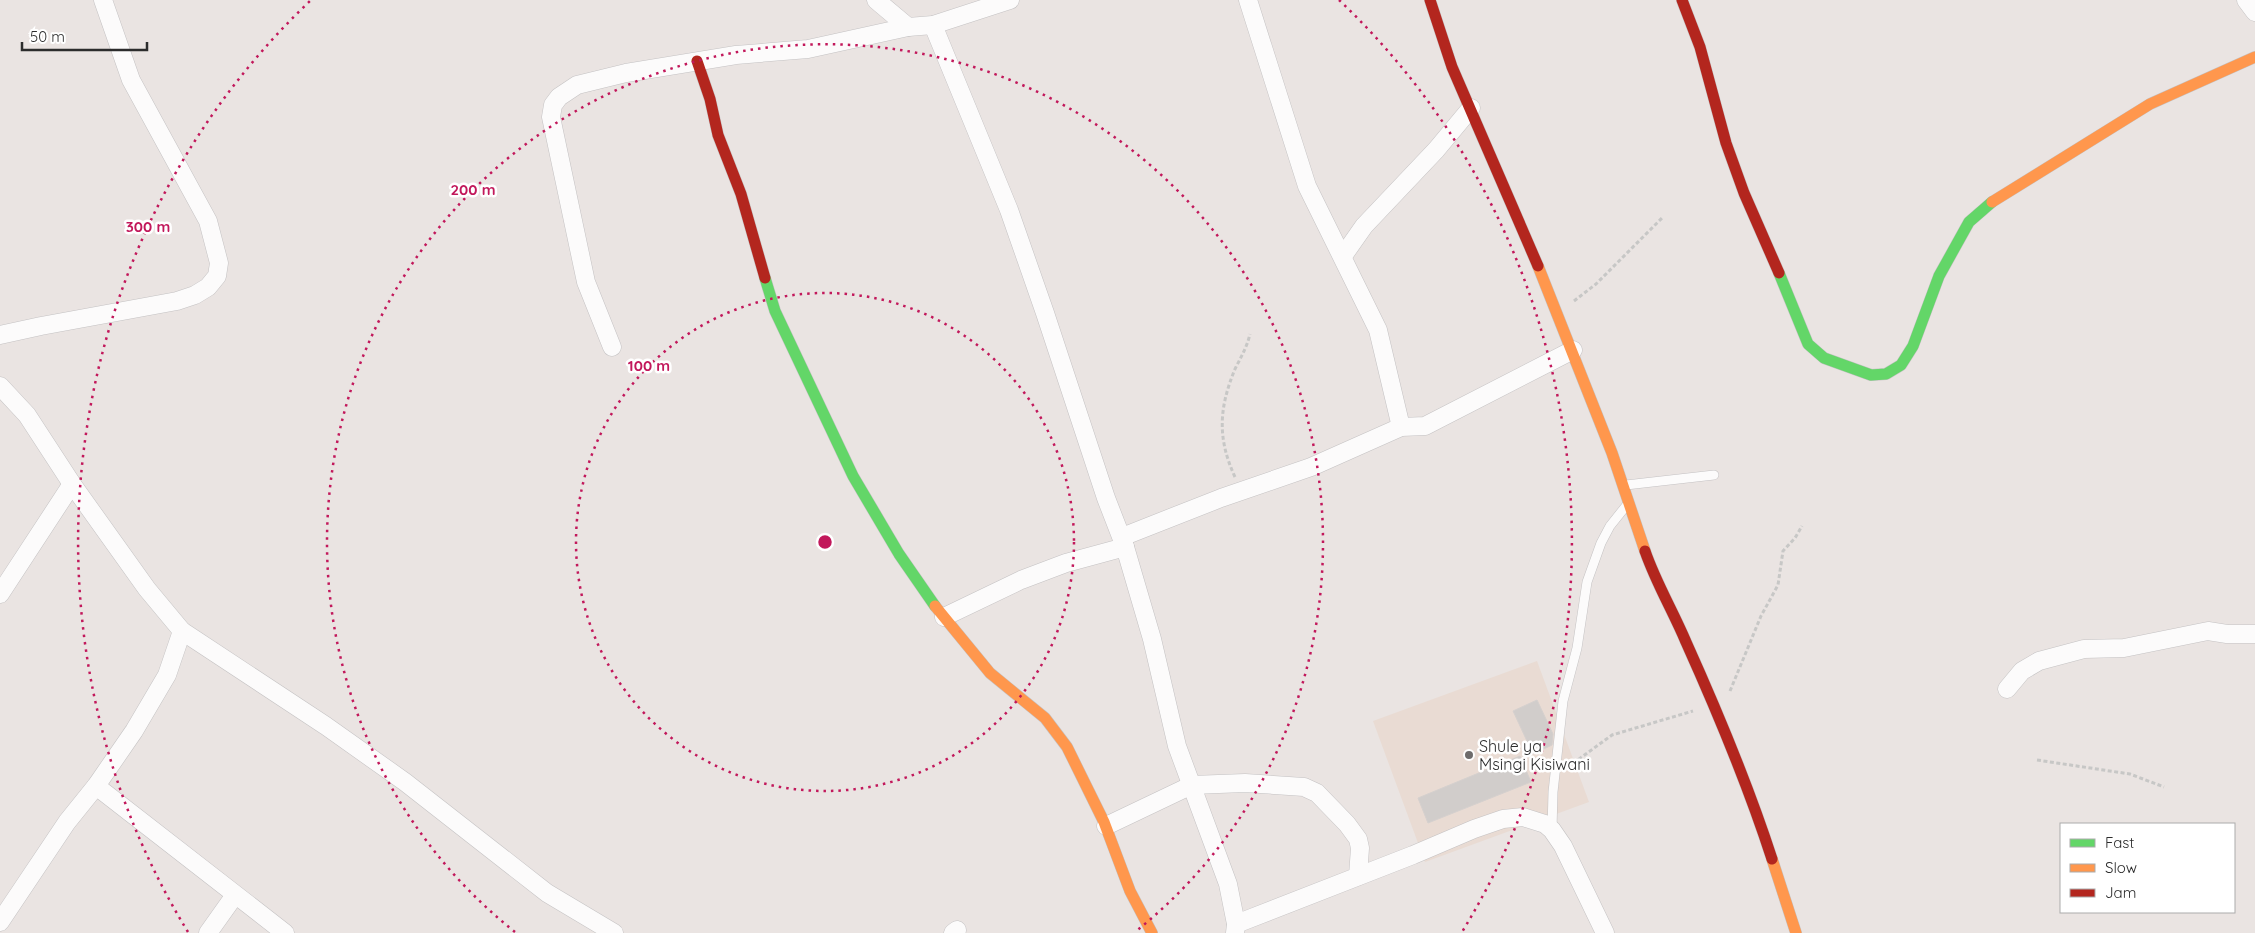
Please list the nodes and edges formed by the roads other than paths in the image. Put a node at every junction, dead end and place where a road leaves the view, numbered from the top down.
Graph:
1 (103, 0) edge
2 (876, 0) edge
3 (1010, 0) edge
4 (1248, 0) edge
5 (1430, 0) edge
6 (1682, 0) edge
7 (2246, 0) edge
8 (2255, 12) edge
9 (933, 25) junction
10 (908, 27) junction
11 (2255, 57) edge
12 (697, 61) junction
13 (1471, 108) junction
14 (1343, 256) junction
15 (0, 336) edge
16 (612, 347) dead end
17 (1573, 350) junction
18 (0, 386) edge
19 (1401, 427) junction
20 (1714, 475) dead end
21 (72, 484) junction
22 (1623, 485) junction
23 (1629, 502) junction
24 (1123, 542) junction
25 (0, 594) edge
26 (944, 617) junction
27 (182, 631) junction
28 (2255, 634) edge
29 (2007, 689) dead end
30 (1192, 785) junction
31 (96, 786) junction
32 (1106, 826) junction
33 (1552, 830) junction
34 (1358, 876) junction
35 (235, 895) junction
36 (0, 922) edge
37 (1235, 928) edge
38 (208, 933) edge
39 (285, 933) edge
40 (614, 933) edge
41 (1152, 933) edge
42 (1605, 933) edge
43 (1796, 933) edge

1 - 15 street
2 - 10 street
3 - 9 street
4 - 14 street
5 - 13 street
6 - 11 street
7 - 8 street
9 - 10 street
9 - 24 street
10 - 12 street
12 - 16 street
12 - 26 street
13 - 14 street
13 - 17 street
14 - 19 street
17 - 19 street
17 - 22 street
18 - 21 street
19 - 24 street
20 - 22 lane
21 - 25 street
21 - 27 street
22 - 23 street
23 - 33 lane
23 - 43 street
24 - 26 street
24 - 30 street
26 - 32 street
27 - 31 street
27 - 40 street
28 - 29 street
30 - 32 street
30 - 34 street
30 - 37 street
31 - 35 street
31 - 36 street
32 - 41 street
33 - 34 street
33 - 42 street
34 - 37 street
35 - 38 street
35 - 39 street

